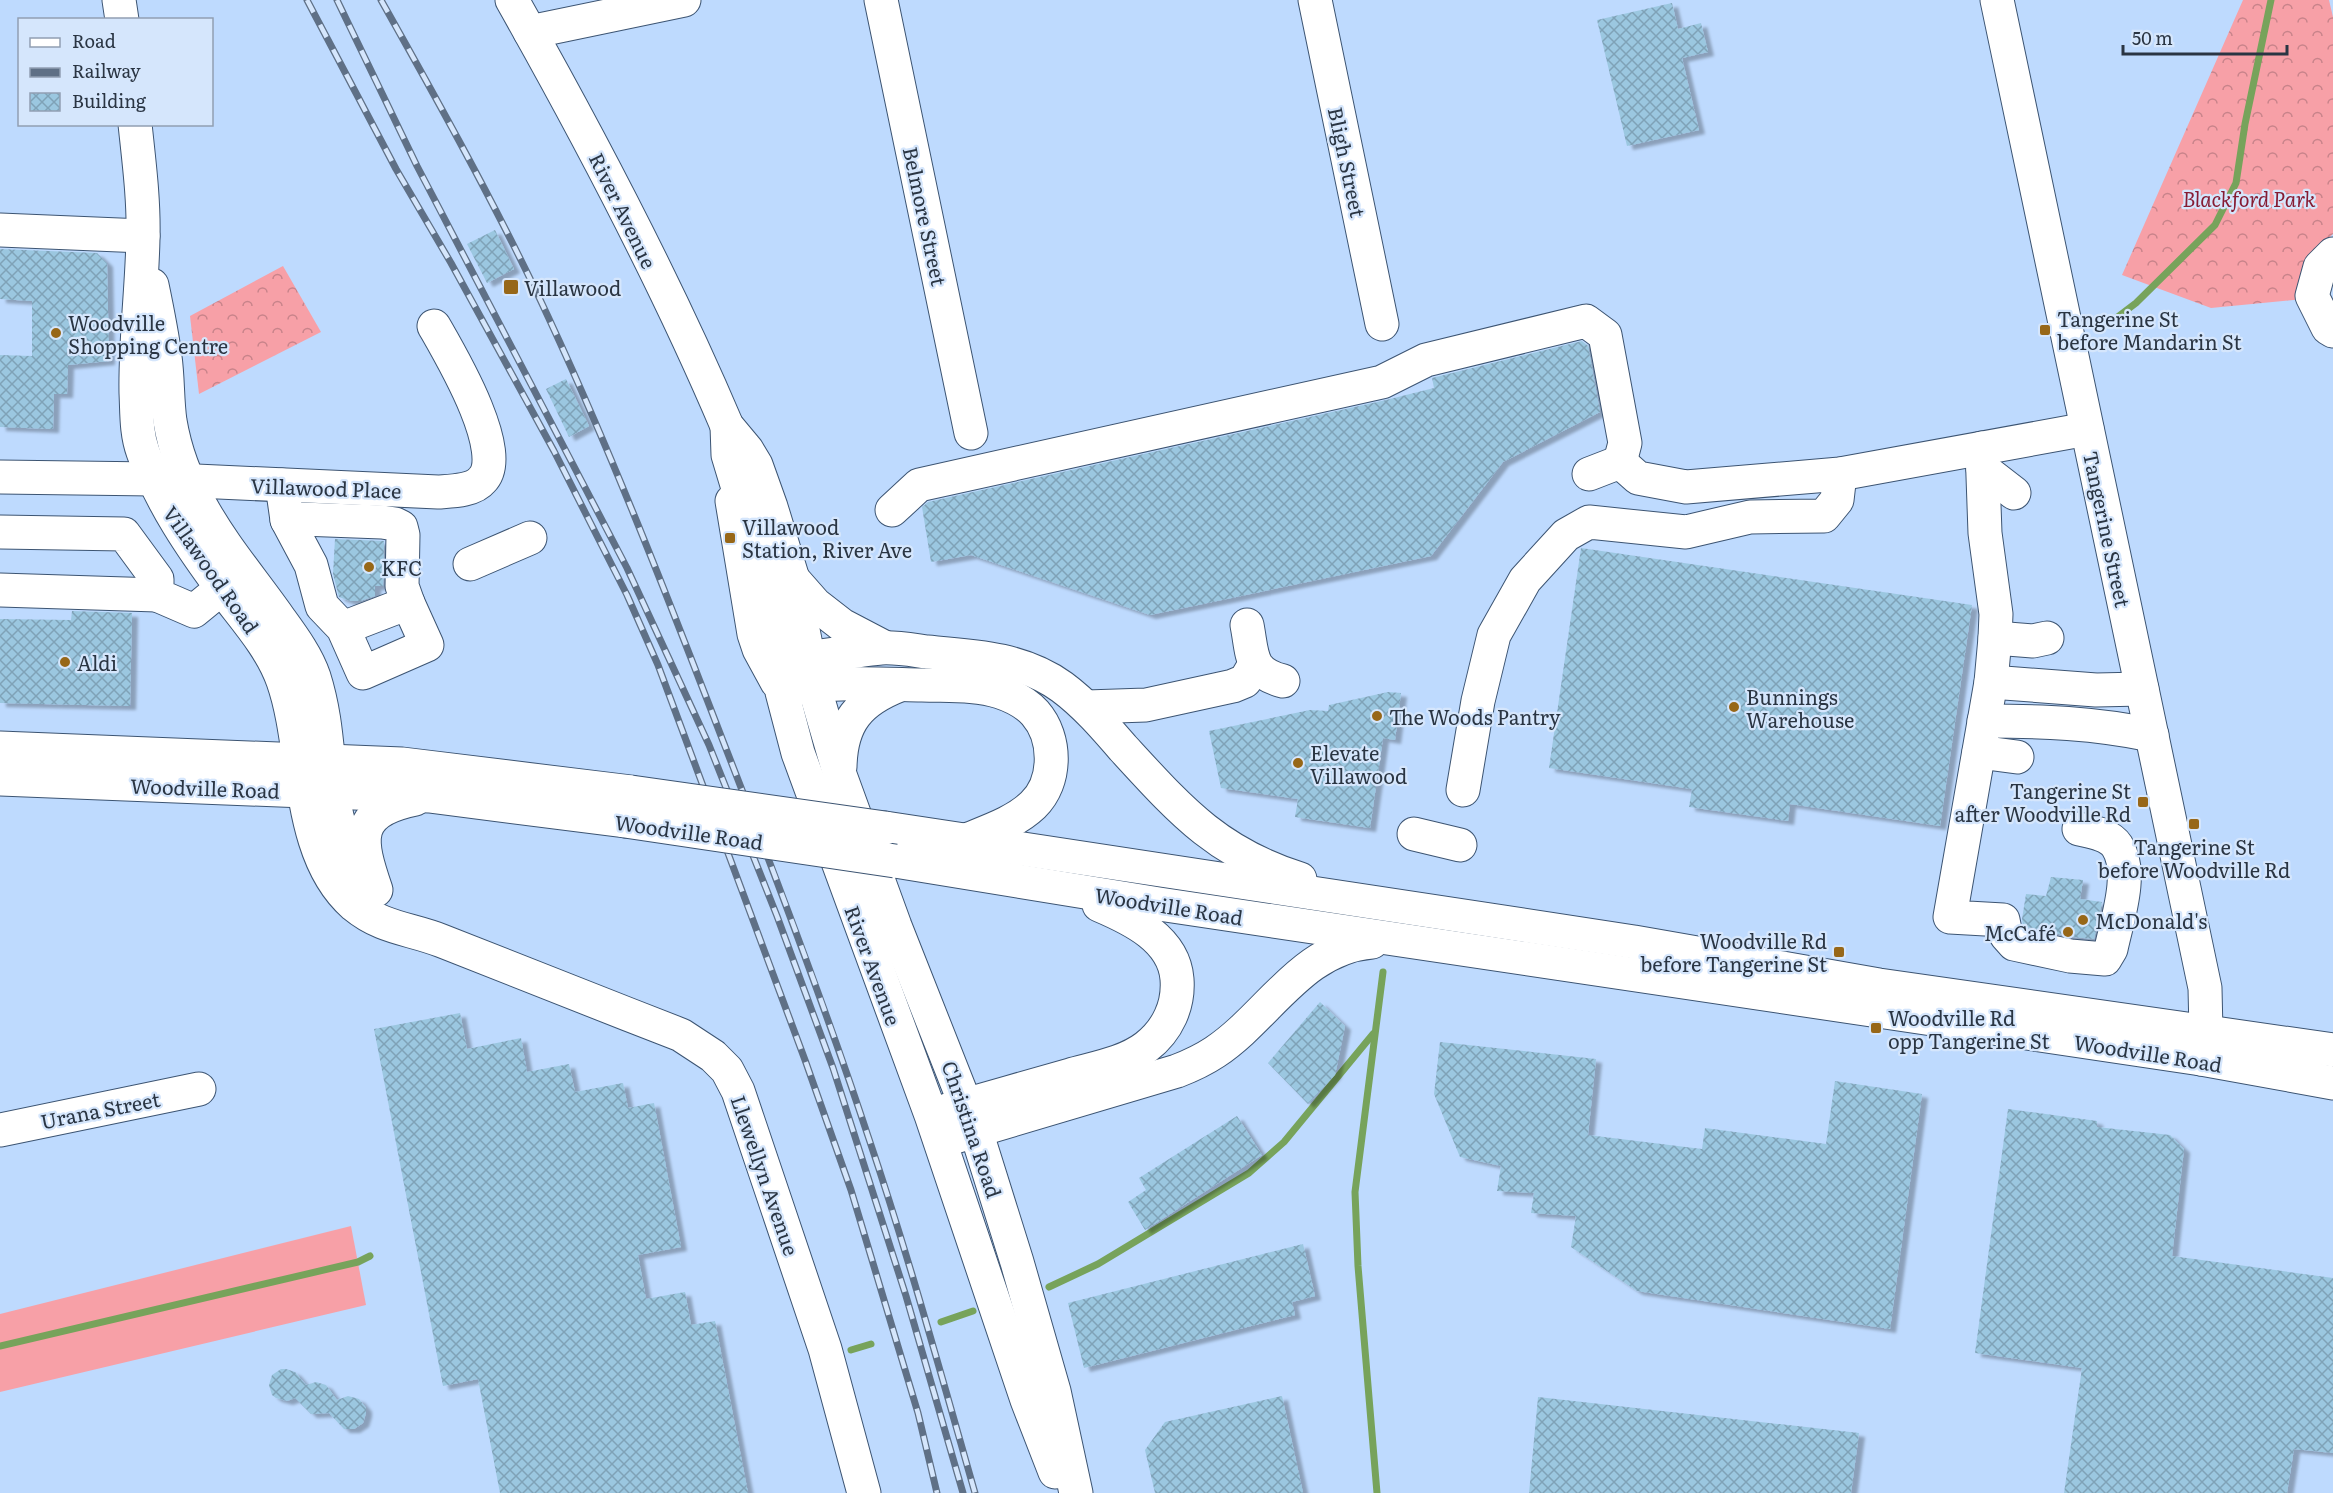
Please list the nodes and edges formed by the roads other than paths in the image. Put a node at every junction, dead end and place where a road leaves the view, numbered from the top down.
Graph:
1 (119, 0) edge
2 (512, 0) edge
3 (684, 0) edge
4 (881, 0) edge
5 (1315, 0) edge
6 (1997, 0) edge
7 (122, 18) edge
8 (530, 32) junction
9 (135, 126) edge
10 (0, 230) edge
11 (143, 236) junction
12 (2333, 254) edge
13 (1382, 324) dead end
14 (435, 326) dead end
15 (2333, 331) edge
16 (727, 426) junction
17 (2087, 429) junction
18 (971, 433) dead end
19 (1982, 459) junction
20 (1620, 462) junction
21 (1589, 474) dead end
22 (1840, 474) junction
23 (0, 477) edge
24 (153, 479) junction
25 (188, 481) junction
26 (282, 485) junction
27 (2014, 494) dead end
28 (892, 510) dead end
29 (287, 520) junction
30 (0, 532) edge
31 (530, 538) dead end
32 (470, 564) dead end
33 (233, 579) junction
34 (793, 579) junction
35 (0, 590) edge
36 (157, 595) junction
37 (408, 603) junction
38 (332, 617) junction
39 (1247, 626) dead end
40 (288, 631) junction
41 (1995, 638) junction
42 (2047, 638) dead end
43 (884, 648) junction
44 (1255, 664) junction
45 (812, 672) junction
46 (779, 677) junction
47 (1283, 681) dead end
48 (1991, 682) junction
49 (902, 684) junction
50 (2142, 689) junction
51 (1087, 707) junction
52 (2152, 735) junction
53 (1981, 736) junction
54 (0, 748) edge
55 (2017, 757) dead end
56 (315, 775) junction
57 (840, 775) junction
58 (0, 779) edge
59 (1463, 790) dead end
60 (429, 796) junction
61 (628, 807) junction
62 (2079, 829) dead end
63 (1414, 834) dead end
64 (964, 841) junction
65 (1460, 845) dead end
66 (1050, 886) junction
67 (376, 890) junction
68 (1383, 904) junction
69 (429, 936) junction
70 (1395, 939) junction
71 (2204, 1046) junction
72 (2333, 1050) edge
73 (2333, 1083) edge
74 (199, 1089) dead end
75 (971, 1117) junction
76 (936, 1128) junction
77 (0, 1130) edge
78 (864, 1493) edge
79 (1063, 1493) edge
80 (1076, 1493) edge

1 - 7 main road
2 - 8 main road, River Avenue
3 - 8 main road
4 - 18 main road, Belmore Street
5 - 13 main road, Bligh Street
6 - 17 main road, Tangerine Street
8 - 16 main road, River Avenue
9 - 11 main road, Villawood Road
10 - 11 main road
11 - 24 main road, Villawood Road
11 - 25 main road, Villawood Road
12 - 15 main road
14 - 26 main road, Villawood Place
16 - 34 main road, River Avenue
16 - 46 main road, River Avenue
17 - 19 main road
17 - 50 main road, Tangerine Street
19 - 22 main road
19 - 27 main road
19 - 41 main road
20 - 21 main road
20 - 22 main road
20 - 28 main road
22 - 59 main road
23 - 24 main road, Villawood Place
24 - 25 main road, Villawood Place
24 - 33 main road, Villawood Road
25 - 26 main road, Villawood Place
25 - 33 main road, Villawood Road
26 - 29 main road
29 - 37 main road
29 - 38 main road
30 - 36 main road
31 - 32 main road
33 - 36 main road
33 - 40 main road, Villawood Road
33 - 56 main road, Villawood Road
34 - 43 main road
34 - 45 main road, River Avenue
35 - 36 main road
37 - 38 main road
37 - 38 main road
38 - 40 main road
39 - 44 main road
40 - 56 main road, Villawood Road
41 - 42 main road
41 - 48 main road
43 - 45 main road
43 - 51 main road
44 - 47 main road
44 - 51 main road
45 - 46 main road
45 - 49 main road
45 - 57 main road, River Avenue
46 - 76 main road, River Avenue
48 - 50 main road
48 - 53 main road
49 - 57 main road
49 - 64 main road
50 - 52 main road, Tangerine Street
51 - 68 main road
52 - 53 main road
52 - 71 main road, Tangerine Street
53 - 55 main road
53 - 62 main road
54 - 56 main road, Woodville Road
56 - 58 main road, Woodville Road
56 - 60 main road, Woodville Road
56 - 61 main road, Woodville Road
56 - 67 main road, Llewellyn Avenue
56 - 69 main road, Llewellyn Avenue
57 - 75 main road, Christina Road
60 - 61 main road, Woodville Road
60 - 67 main road
61 - 64 main road, Woodville Road, bridge
61 - 66 main road, Woodville Road, bridge
63 - 65 main road
64 - 68 main road, Woodville Road
66 - 70 main road, Woodville Road
66 - 75 main road
67 - 69 main road, Llewellyn Avenue
68 - 71 main road, Woodville Road
69 - 78 main road, Llewellyn Avenue
70 - 71 main road, Woodville Road
70 - 75 main road
71 - 72 main road, Woodville Road
71 - 73 main road, Woodville Road
74 - 77 main road, Urana Street
75 - 76 main road
75 - 80 main road, Christina Road
76 - 79 main road, River Avenue

